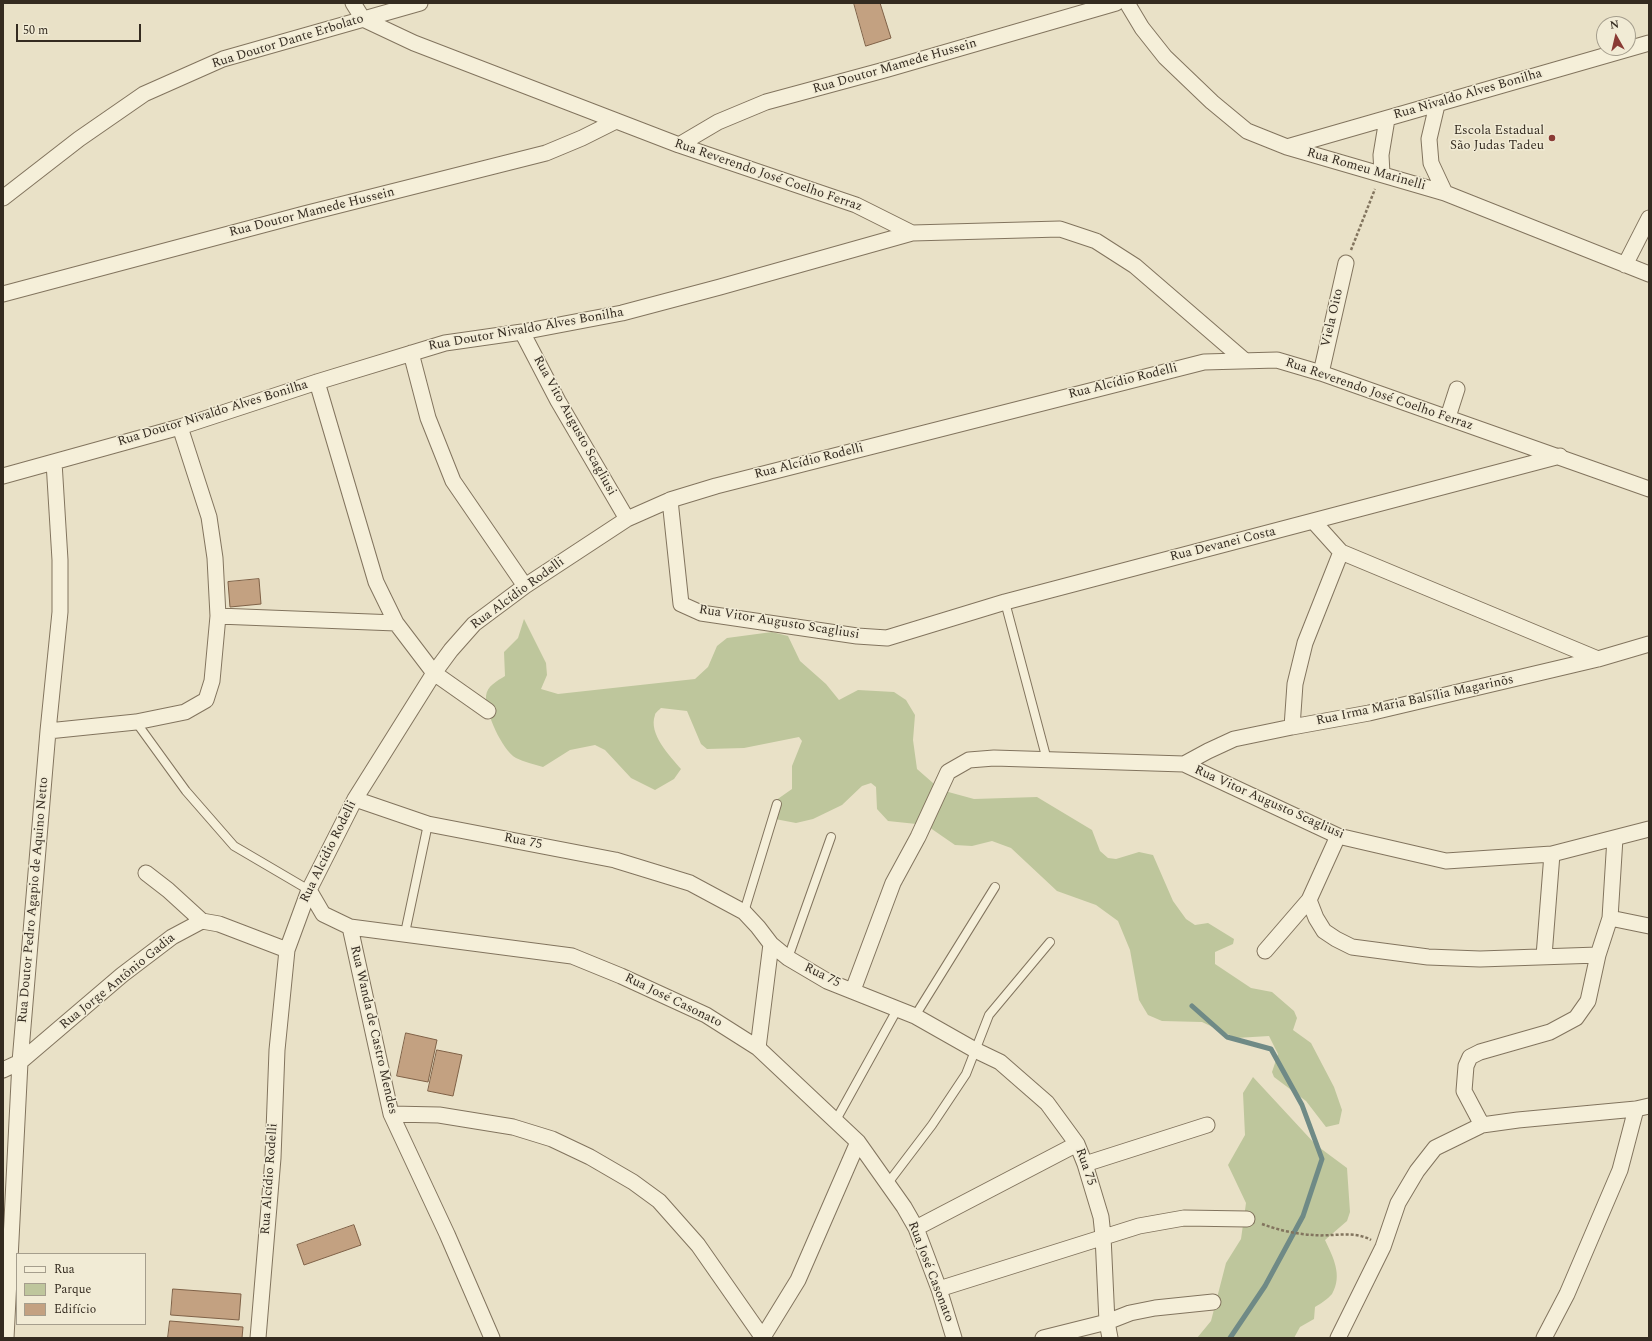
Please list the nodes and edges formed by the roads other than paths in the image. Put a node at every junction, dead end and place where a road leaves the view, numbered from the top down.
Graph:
1 (353, 3) edge
2 (420, 3) edge
3 (1116, 3) edge
4 (1128, 3) edge
5 (363, 19) junction
6 (1649, 42) edge
7 (1437, 105) junction
8 (1387, 119) junction
9 (616, 121) junction
10 (678, 145) junction
11 (1287, 147) junction
12 (1382, 174) junction
13 (1445, 193) junction
14 (3, 198) edge
15 (1649, 218) edge
16 (912, 233) junction
17 (1346, 263) road end
18 (1625, 265) junction
19 (1649, 274) edge
20 (3, 294) edge
21 (522, 332) junction
22 (411, 353) junction
23 (1244, 360) junction
24 (1321, 373) junction
25 (317, 382) junction
26 (1457, 389) dead end
27 (1448, 417) junction
28 (180, 427) junction
29 (1560, 456) junction
30 (54, 462) junction
31 (3, 476) edge
32 (1649, 489) edge
33 (670, 500) junction
34 (627, 519) junction
35 (1314, 522) junction
36 (1341, 552) junction
37 (525, 586) junction
38 (1005, 602) junction
39 (218, 616) junction
40 (396, 623) junction
41 (888, 638) joint
42 (1649, 644) edge
43 (1598, 658) junction
44 (434, 673) junction
45 (488, 712) dead end
46 (136, 722) junction
47 (1292, 727) junction
48 (48, 731) junction
49 (1047, 760) junction
50 (1184, 764) junction
51 (355, 799) junction
52 (778, 804) dead end
53 (428, 824) junction
54 (1649, 829) edge
55 (1338, 836) junction
56 (831, 837) dead end
57 (1615, 838) junction
58 (1552, 854) junction
59 (146, 873) dead end
60 (995, 887) dead end
61 (309, 890) junction
62 (1309, 900) junction
63 (744, 912) junction
64 (1610, 918) junction
65 (202, 921) junction
66 (1649, 926) edge
67 (350, 927) junction
68 (405, 933) junction
69 (1050, 942) dead end
70 (772, 944) junction
71 (287, 950) junction
72 (1265, 951) dead end
73 (1598, 955) junction
74 (1544, 956) junction
75 (788, 958) junction
76 (853, 990) junction
77 (898, 1008) junction
78 (915, 1016) junction
79 (758, 1048) junction
80 (975, 1050) junction
81 (20, 1062) junction
82 (3, 1070) edge
83 (1642, 1107) edge
84 (391, 1114) junction
85 (836, 1120) junction
86 (1207, 1125) dead end
87 (1482, 1125) junction
88 (858, 1142) junction
89 (1077, 1144) junction
90 (1085, 1164) junction
91 (888, 1183) junction
92 (1247, 1219) dead end
93 (916, 1228) junction
94 (1103, 1236) junction
95 (939, 1289) junction
96 (1213, 1302) dead end
97 (1107, 1322) junction
98 (6, 1338) edge
99 (258, 1338) edge
100 (492, 1338) edge
101 (762, 1338) edge
102 (954, 1338) edge
103 (1043, 1338) edge
104 (1110, 1338) edge
105 (1338, 1338) edge
106 (1544, 1338) edge

1 - 5 street
2 - 5 street, Rua Doutor Dante Erbolato
3 - 10 street, Rua Doutor Mamede Hussein
4 - 11 street, Rua Romeu Marinelli
5 - 9 street, Rua Reverendo José Coelho Ferraz
5 - 14 street, Rua Doutor Dante Erbolato
6 - 7 street, Rua Nivaldo Alves Bonilha
7 - 8 street, Rua Nivaldo Alves Bonilha
7 - 13 street
8 - 11 street, Rua Nivaldo Alves Bonilha
8 - 12 street
9 - 10 street, Rua Reverendo José Coelho Ferraz
9 - 20 street, Rua Doutor Mamede Hussein
10 - 16 street, Rua Reverendo José Coelho Ferraz
11 - 12 street, Rua Romeu Marinelli
12 - 13 street, Rua Romeu Marinelli
13 - 18 street, Rua Romeu Marinelli
15 - 18 street
16 - 21 street, Rua Doutor Nivaldo Alves Bonilha
16 - 23 street, Rua Reverendo José Coelho Ferraz
17 - 24 street, Viela Oito
18 - 19 street, Rua Romeu Marinelli
21 - 22 street, Rua Doutor Nivaldo Alves Bonilha
21 - 34 street, Rua Vito Augusto Scagliusi
22 - 25 street, Rua Doutor Nivaldo Alves Bonilha
22 - 37 street
23 - 24 street, Rua Reverendo José Coelho Ferraz
23 - 33 street, Rua Alcídio Rodelli
24 - 27 street, Rua Reverendo José Coelho Ferraz
25 - 28 street, Rua Doutor Nivaldo Alves Bonilha
25 - 40 street
26 - 27 street
27 - 29 street, Rua Reverendo José Coelho Ferraz
28 - 30 street, Rua Doutor Nivaldo Alves Bonilha
28 - 39 street
29 - 32 street, Rua Reverendo José Coelho Ferraz
29 - 35 street, Rua Devanei Costa
30 - 31 street, Rua Doutor Nivaldo Alves Bonilha
30 - 48 street, Rua Doutor Pedro Agapio de Aquino Netto
33 - 34 street, Rua Alcídio Rodelli
33 - 41 street, Rua Vitor Augusto Scagliusi
34 - 37 street, Rua Alcídio Rodelli
35 - 36 street
35 - 38 street, Rua Devanei Costa
36 - 43 street
36 - 47 street
37 - 44 street, Rua Alcídio Rodelli
38 - 41 street, Rua Devanei Costa
38 - 49 lane
39 - 40 street
39 - 46 street
40 - 44 street
42 - 43 street, Rua Irma Maria Balsília Magarinõs
43 - 47 street, Rua Irma Maria Balsília Magarinõs
44 - 45 street
44 - 51 street, Rua Alcídio Rodelli
46 - 48 street
46 - 61 lane
47 - 50 street, Rua Irma Maria Balsília Magarinõs
48 - 81 street, Rua Doutor Pedro Agapio de Aquino Netto
49 - 50 street, Rua Vitor Augusto Scagliusi
49 - 76 street, Rua Vitor Augusto Scagliusi
50 - 55 street, Rua Vitor Augusto Scagliusi
51 - 53 street, Rua 75
51 - 61 street, Rua Alcídio Rodelli
52 - 63 lane
53 - 63 street, Rua 75
53 - 68 lane
54 - 57 street, Rua Vitor Augusto Scagliusi
55 - 58 street, Rua Vitor Augusto Scagliusi
55 - 62 street
56 - 75 lane
57 - 58 street, Rua Vitor Augusto Scagliusi
57 - 64 street
58 - 74 street
59 - 65 street
60 - 78 lane
61 - 67 street
61 - 71 street, Rua Alcídio Rodelli
62 - 72 street
62 - 74 street
63 - 70 street, Rua 75
64 - 66 street
64 - 73 street
65 - 71 street
65 - 81 street, Rua Jorge Antônio Gadia
67 - 68 street, Rua José Casonato
67 - 84 street, Rua Wanda de Castro Mendes
68 - 79 street, Rua José Casonato
69 - 80 lane
70 - 75 street, Rua 75
70 - 79 street
71 - 99 street, Rua Alcídio Rodelli
73 - 74 street
73 - 87 street
75 - 76 street, Rua 75
76 - 77 street, Rua 75
77 - 78 street, Rua 75
77 - 85 lane
78 - 80 street, Rua 75
79 - 85 street, Rua José Casonato
80 - 89 street, Rua 75
80 - 91 lane
81 - 82 street, Rua Jorge Antônio Gadia
81 - 98 street, Rua Doutor Pedro Agapio de Aquino Netto
83 - 87 street
83 - 106 street
84 - 100 street, Rua Wanda de Castro Mendes
84 - 101 street
85 - 88 street, Rua José Casonato
86 - 90 street
87 - 105 street
88 - 91 street, Rua José Casonato
88 - 101 street
89 - 90 street, Rua 75
89 - 93 street
90 - 94 street, Rua 75
91 - 93 street, Rua José Casonato
92 - 94 street
93 - 95 street, Rua José Casonato
94 - 95 street
94 - 97 street, Rua 75
95 - 102 street, Rua José Casonato
96 - 97 street
97 - 103 street
97 - 104 street, Rua 75

